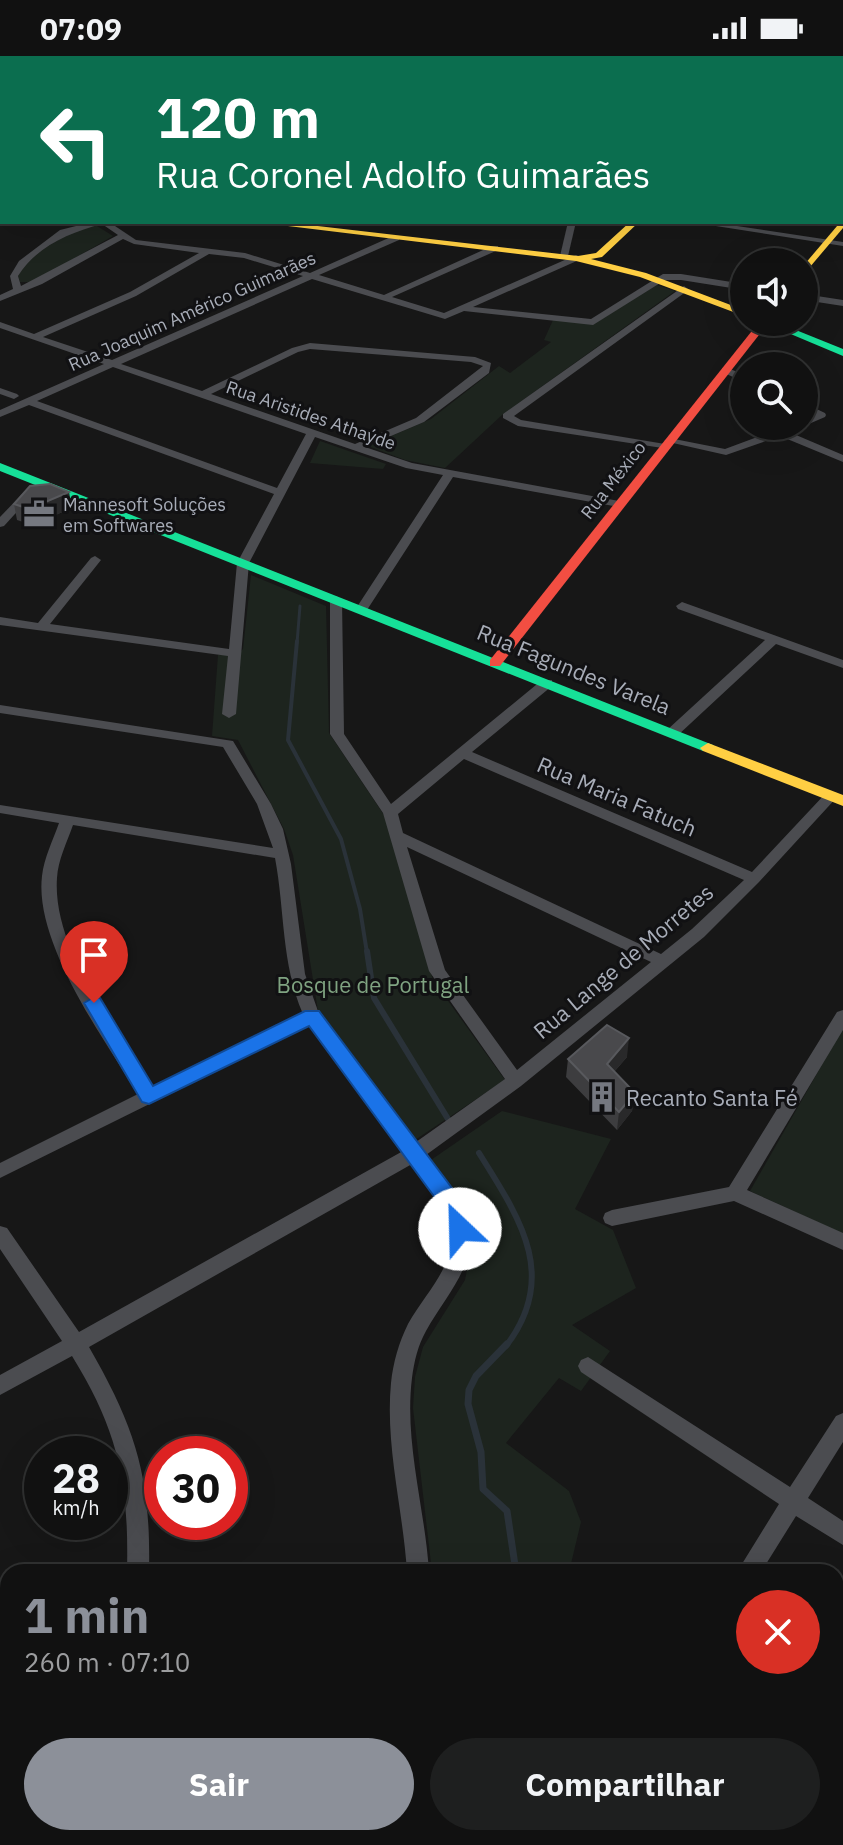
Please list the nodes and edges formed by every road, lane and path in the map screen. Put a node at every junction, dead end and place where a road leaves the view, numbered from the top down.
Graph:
1 (92, 224) edge
2 (105, 224) edge
3 (276, 224) edge
4 (572, 224) edge
5 (633, 224) edge
6 (707, 224) edge
7 (842, 224) edge
8 (124, 235) junction
9 (396, 238) junction
10 (835, 243) edge
11 (495, 248) junction
12 (208, 251) junction
13 (570, 257) junction
14 (600, 258) junction
15 (818, 258) edge
16 (311, 276) junction
17 (657, 279) junction
18 (730, 285) edge
19 (684, 289) junction
20 (18, 291) junction
21 (0, 298) edge
22 (384, 298) junction
23 (818, 299) edge
24 (843, 303) edge
25 (730, 306) edge
26 (465, 308) junction
27 (0, 325) edge
28 (753, 336) edge
29 (800, 336) edge
30 (34, 337) junction
31 (843, 353) edge
32 (112, 364) junction
33 (725, 370) junction
34 (730, 372) edge
35 (0, 391) edge
36 (202, 395) junction
37 (14, 396) dead end
38 (28, 401) junction
39 (0, 414) edge
40 (312, 432) junction
41 (758, 440) edge
42 (799, 440) edge
43 (667, 444) junction
44 (356, 447) junction
45 (843, 459) edge
46 (0, 467) edge
47 (449, 475) junction
48 (39, 483) junction
49 (280, 493) junction
50 (619, 504) junction
51 (0, 524) edge
52 (95, 560) dead end
53 (243, 563) junction
54 (336, 600) junction
55 (682, 606) dead end
56 (361, 610) junction
57 (0, 621) edge
58 (41, 627) junction
59 (774, 639) junction
60 (233, 653) junction
61 (495, 663) junction
62 (843, 664) edge
63 (547, 683) junction
64 (0, 709) edge
65 (229, 714) dead end
66 (672, 733) junction
67 (463, 753) junction
68 (843, 781) edge
69 (837, 798) edge
70 (0, 809) edge
71 (390, 813) junction
72 (67, 820) junction
73 (397, 836) junction
74 (281, 854) junction
75 (754, 879) junction
76 (664, 962) junction
77 (312, 1016) junction
78 (843, 1016) edge
79 (515, 1081) junction
80 (149, 1097) junction
81 (412, 1155) junction
82 (0, 1171) edge
83 (735, 1193) junction
84 (612, 1218) dead end
85 (0, 1234) edge
86 (843, 1242) edge
87 (75, 1344) junction
88 (588, 1366) dead end
89 (0, 1386) edge
90 (843, 1423) edge
91 (793, 1501) junction
92 (843, 1534) edge
93 (138, 1564) edge
94 (417, 1564) edge
95 (753, 1564) edge

1 - 20 street
2 - 8 street
3 - 9 main road
4 - 13 street
5 - 14 main road
6 - 10 street
7 - 10 main road
8 - 12 street
8 - 20 street
9 - 11 main road
9 - 16 street, Rua Joaquim Américo Guimarães
10 - 15 main road
11 - 13 main road
11 - 22 street
12 - 16 street
12 - 30 street
13 - 14 main road
13 - 26 street
14 - 17 main road
16 - 22 street
16 - 32 street, Rua Joaquim Américo Guimarães
17 - 18 street
17 - 19 main road
17 - 26 street
19 - 25 main road
19 - 43 street
20 - 21 street
22 - 26 street
23 - 24 street
27 - 30 street, Rua Aristides Athaýde
28 - 33 main road, Rua México
29 - 31 main road
30 - 32 street, Rua Aristides Athaýde
32 - 36 street, Rua Aristides Athaýde
32 - 38 street, Rua Joaquim Américo Guimarães
33 - 34 street
33 - 43 main road, Rua México
35 - 37 street
36 - 40 street, Rua Aristides Athaýde
36 - 44 street
38 - 39 street, Rua Joaquim Américo Guimarães
38 - 49 street
40 - 44 street, Rua Aristides Athaýde
40 - 49 street
41 - 43 street
42 - 45 street
43 - 50 main road, Rua México
44 - 47 street, Rua Aristides Athaýde
46 - 48 main road, Rua Fagundes Varela
47 - 50 street, Rua Aristides Athaýde
47 - 56 street
48 - 51 street
48 - 53 main road, Rua Fagundes Varela
49 - 53 street
50 - 61 main road, Rua México
52 - 58 street
53 - 54 main road, Rua Fagundes Varela
53 - 60 street
54 - 56 main road, Rua Fagundes Varela
54 - 71 street
55 - 59 street
56 - 61 main road, Rua Fagundes Varela
57 - 58 street
58 - 60 street
59 - 62 street
59 - 66 street
60 - 65 street
61 - 63 main road, Rua Fagundes Varela
63 - 66 main road, Rua Fagundes Varela
63 - 67 street
64 - 74 street
66 - 69 main road, Rua Fagundes Varela
67 - 71 street
67 - 75 street, Rua Maria Fatuch
68 - 69 main road, Rua Lange de Morretes
69 - 75 street, Rua Lange de Morretes
70 - 72 street
71 - 73 street
72 - 74 street
72 - 80 street
73 - 76 street
73 - 79 street
74 - 77 street
75 - 76 street, Rua Lange de Morretes
76 - 79 street, Rua Lange de Morretes
77 - 80 street
77 - 81 street
78 - 83 street
79 - 81 street, Rua Lange de Morretes
80 - 82 street
81 - 87 street, Rua Lange de Morretes
81 - 94 street
83 - 84 street
83 - 86 street
85 - 87 street
87 - 89 street, Rua Lange de Morretes
87 - 93 street
88 - 91 street
90 - 91 street
91 - 92 street
91 - 95 street

